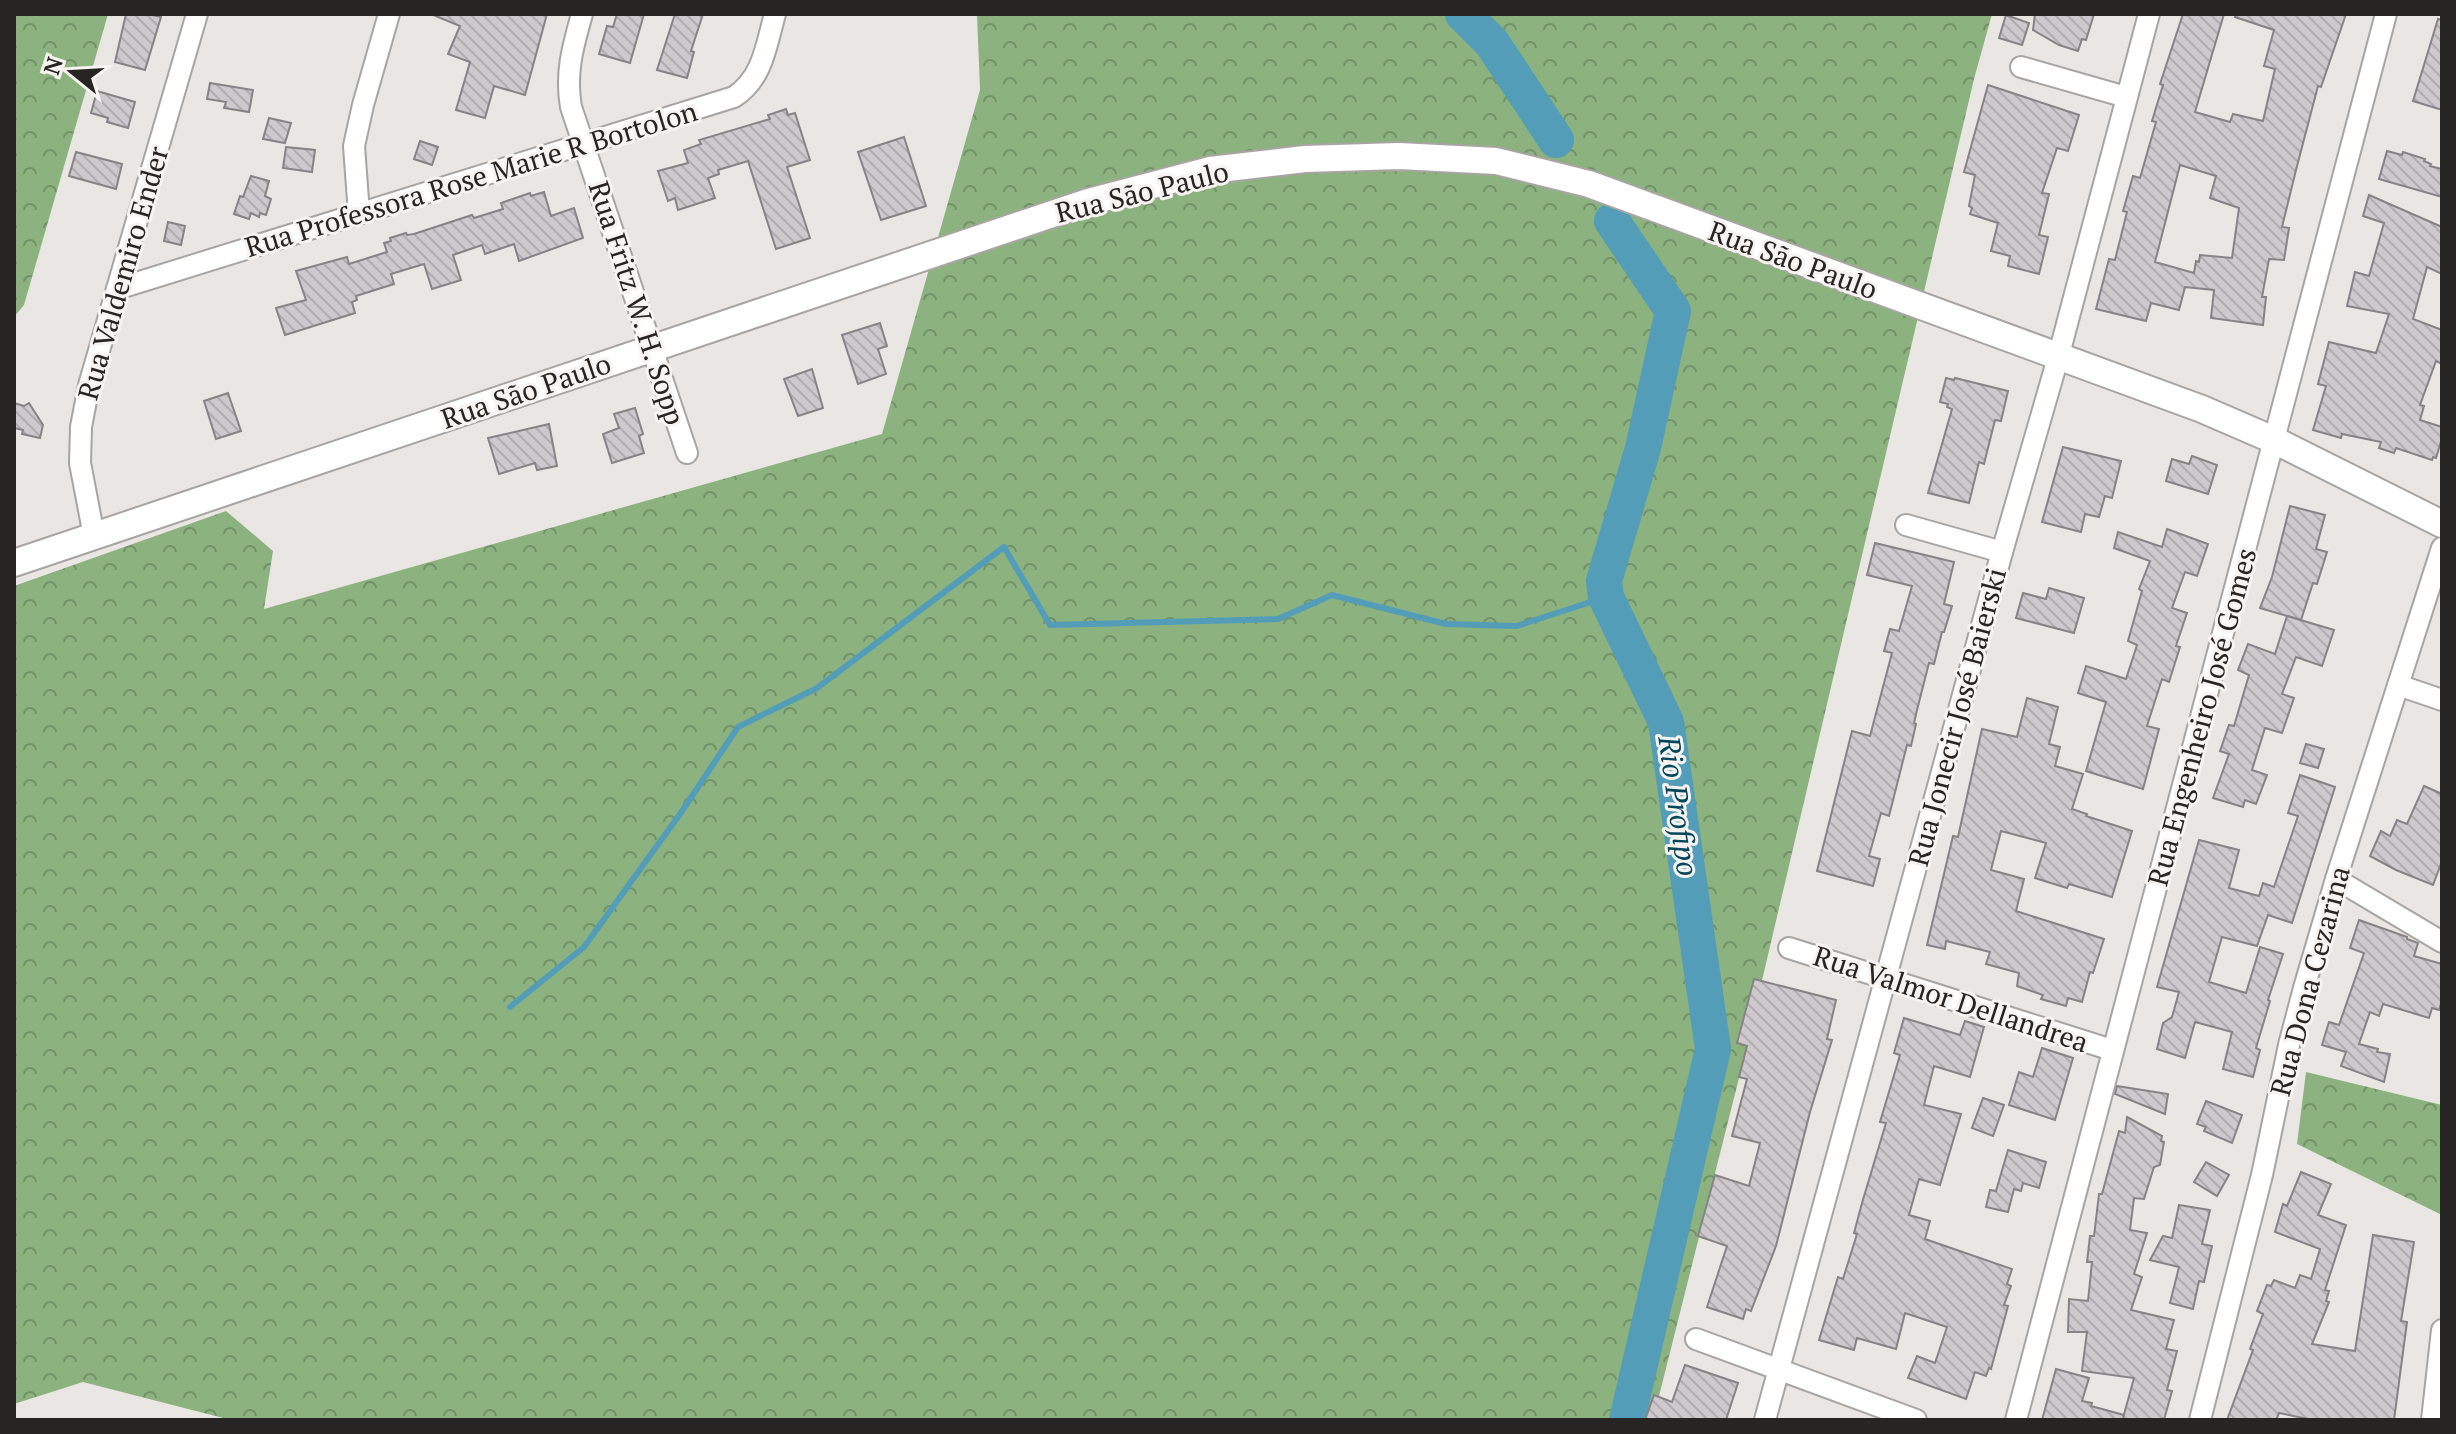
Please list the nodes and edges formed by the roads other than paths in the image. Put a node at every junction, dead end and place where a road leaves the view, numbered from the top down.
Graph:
1 (197, 14) edge
2 (389, 14) edge
3 (582, 14) edge
4 (775, 14) edge
5 (2149, 14) edge
6 (2386, 14) edge
7 (2021, 67) dead end
8 (2126, 97) junction
9 (584, 144) junction
10 (359, 214) junction
11 (117, 289) junction
12 (652, 349) junction
13 (2058, 358) junction
14 (2276, 441) junction
15 (687, 453) dead end
16 (2442, 524) edge
17 (1906, 525) dead end
18 (94, 536) junction
19 (2442, 548) edge
20 (2002, 552) junction
21 (14, 563) edge
22 (2398, 685) junction
23 (2442, 700) edge
24 (2336, 879) junction
25 (2442, 942) edge
26 (1789, 948) dead end
27 (1886, 977) junction
28 (2112, 1050) junction
29 (2442, 1330) edge
30 (1696, 1339) dead end
31 (1779, 1370) junction
32 (1765, 1420) edge
33 (1916, 1420) edge
34 (2016, 1420) edge
35 (2200, 1420) edge
36 (2432, 1420) edge

1 - 11 street, Rua Valdemiro Ender
2 - 10 street
3 - 9 street, Rua Fritz W. H. Sopp
4 - 9 street, Rua Professora Rose Marie R Bortolon
5 - 8 street, Rua Jonecir José Baierski
6 - 14 street, Rua Engenheiro José Gomes
7 - 8 street
8 - 13 street, Rua Jonecir José Baierski
9 - 10 street, Rua Professora Rose Marie R Bortolon
9 - 12 street, Rua Fritz W. H. Sopp
10 - 11 street, Rua Professora Rose Marie R Bortolon
11 - 18 street, Rua Valdemiro Ender
12 - 13 main road, Rua São Paulo
12 - 15 street, Rua Fritz W. H. Sopp
12 - 18 main road, Rua São Paulo
13 - 14 main road, Rua São Paulo
13 - 20 street, Rua Jonecir José Baierski
14 - 16 main road, Rua São Paulo
14 - 28 street, Rua Engenheiro José Gomes
17 - 20 street
18 - 21 main road, Rua São Paulo
19 - 22 street, Rua Dona Cezarina
20 - 27 street, Rua Jonecir José Baierski
22 - 23 street
22 - 24 street, Rua Dona Cezarina
24 - 25 street
24 - 35 street, Rua Dona Cezarina
26 - 27 street, Rua Valmor Dellandrea
27 - 28 street, Rua Valmor Dellandrea
27 - 31 street, Rua Jonecir José Baierski
28 - 34 street, Rua Engenheiro José Gomes
29 - 36 street
30 - 31 street
31 - 32 street, Rua Jonecir José Baierski
31 - 33 street

